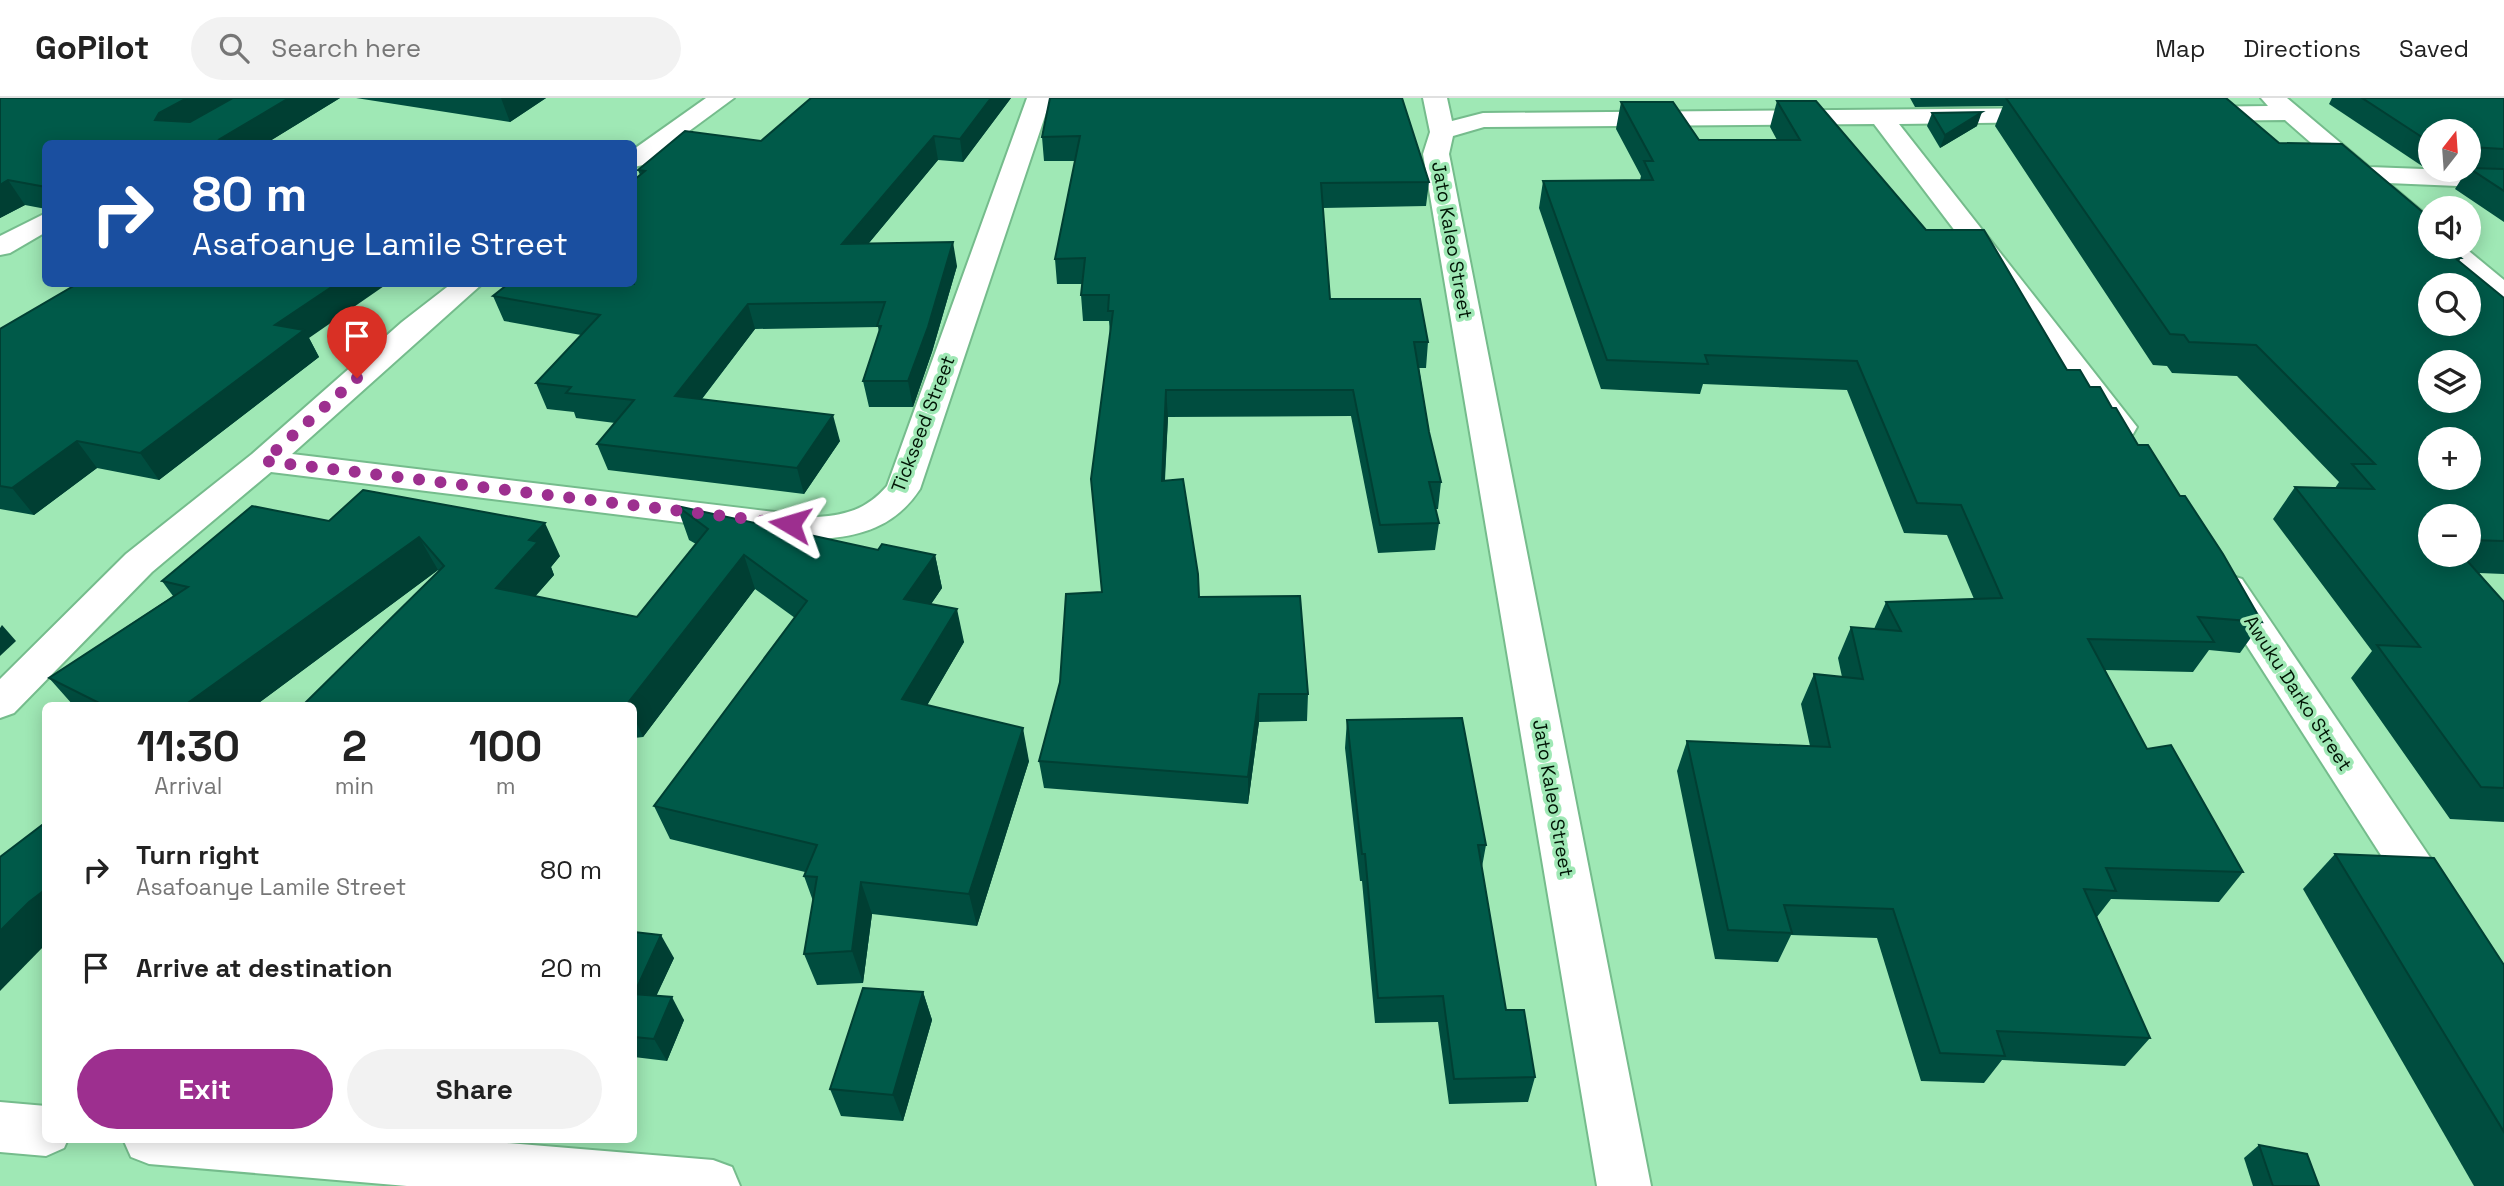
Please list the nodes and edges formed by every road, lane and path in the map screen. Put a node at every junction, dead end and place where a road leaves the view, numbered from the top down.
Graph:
1 (722, 98) edge
2 (1039, 98) edge
3 (2282, 106) edge
4 (2168, 114) edge
5 (1438, 115) edge
6 (2072, 115) edge
7 (1881, 117) junction
8 (637, 158) edge
9 (2361, 174) junction
10 (2504, 180) edge
11 (2418, 222) edge
12 (42, 223) edge
13 (0, 247) edge
14 (2462, 259) edge
15 (464, 287) edge
16 (2504, 295) edge
17 (2142, 456) edge
18 (264, 461) junction
19 (2210, 560) edge
20 (0, 704) edge
21 (2451, 927) edge
22 (0, 1127) edge
23 (42, 1131) edge
24 (193, 1143) edge
25 (635, 1183) edge
26 (713, 1186) edge
27 (1623, 1186) edge

1 - 8 street
2 - 18 street, Tickseed Street
3 - 4 street
3 - 9 street
5 - 7 street, Jato Kaleo Street
5 - 27 street, Jato Kaleo Street
6 - 7 street, Jato Kaleo Street
7 - 17 street
9 - 10 street
9 - 11 street
12 - 13 street
14 - 16 street
15 - 18 street
18 - 20 street
19 - 21 street, Awuku Darko Street
22 - 23 street
24 - 25 street
25 - 26 street

